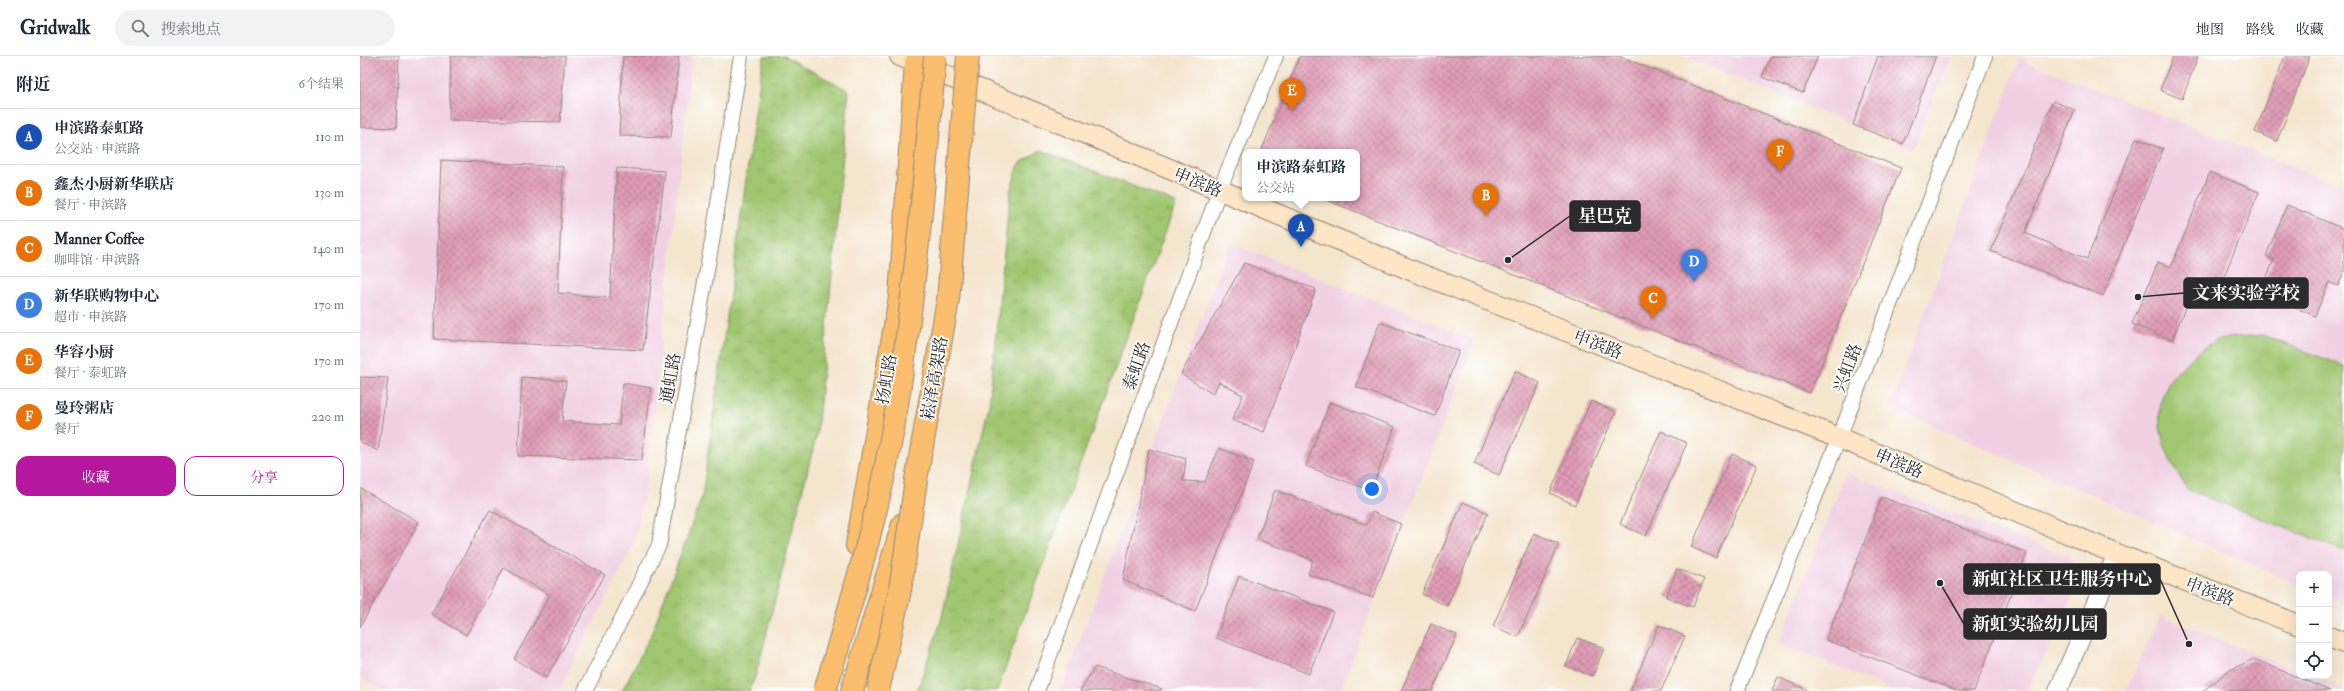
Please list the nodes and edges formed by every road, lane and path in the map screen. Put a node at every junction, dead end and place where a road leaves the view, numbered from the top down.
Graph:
1 (741, 56) edge
2 (968, 56) edge
3 (978, 56) edge
4 (1276, 56) edge
5 (1985, 56) edge
6 (917, 58) edge
7 (975, 86) junction
8 (1218, 191) junction
9 (1242, 201) edge
10 (1242, 201) edge
11 (1839, 438) junction
12 (916, 480) junction
13 (2117, 554) junction
14 (2296, 625) edge
15 (2332, 638) edge
16 (2344, 643) edge
17 (585, 691) edge
18 (819, 691) edge
19 (825, 691) edge
20 (852, 691) edge
21 (875, 691) edge
22 (878, 691) edge
23 (1037, 691) edge
24 (1737, 691) edge
25 (2058, 691) edge

1 - 17 street, 通虹路
2 - 12 main road, 崧泽高架路, bridge
3 - 7 main road
4 - 8 street, 泰虹路
5 - 11 street, 兴虹路
6 - 7 main road, 申滨路
6 - 18 main road, 扬虹路
6 - 19 main road, 崧泽高架路, bridge
7 - 8 main road, 申滨路
7 - 21 main road
8 - 10 main road, 申滨路
8 - 23 street, 泰虹路
9 - 11 main road, 申滨路
11 - 13 main road, 申滨路
11 - 24 street, 兴虹路
12 - 20 main road, 崧泽高架路, bridge
12 - 22 main road, bridge
13 - 14 main road, 申滨路
13 - 25 street
15 - 16 main road

